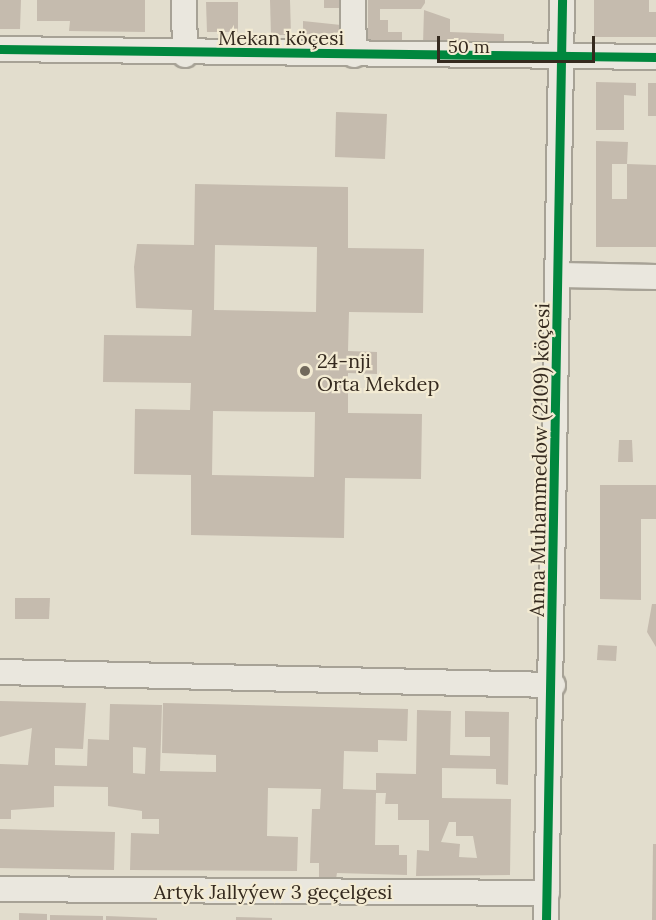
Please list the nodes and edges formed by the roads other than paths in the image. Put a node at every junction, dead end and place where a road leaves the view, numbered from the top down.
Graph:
1 (184, 0) edge
2 (353, 0) edge
3 (562, 0) edge
4 (0, 49) edge
5 (185, 55) junction
6 (354, 55) junction
7 (562, 57) junction
8 (656, 57) edge
9 (561, 275) junction
10 (656, 277) edge
11 (0, 672) edge
12 (553, 685) junction
13 (0, 889) edge
14 (547, 893) junction
15 (546, 920) edge

1 - 5 street
2 - 6 street
3 - 7 street, Anna Muhammedow (2109) köçesi
4 - 5 street, Mekan köçesi
5 - 6 street, Mekan köçesi
6 - 7 street, Mekan köçesi
7 - 8 street, Mekan köçesi
7 - 9 street, Anna Muhammedow (2109) köçesi
9 - 10 street
9 - 12 street, Anna Muhammedow (2109) köçesi
11 - 12 street
12 - 14 street, Anna Muhammedow (2109) köçesi
13 - 14 street, Artyk Jallyýew 3 geçelgesi
14 - 15 street, Anna Muhammedow (2109) köçesi

